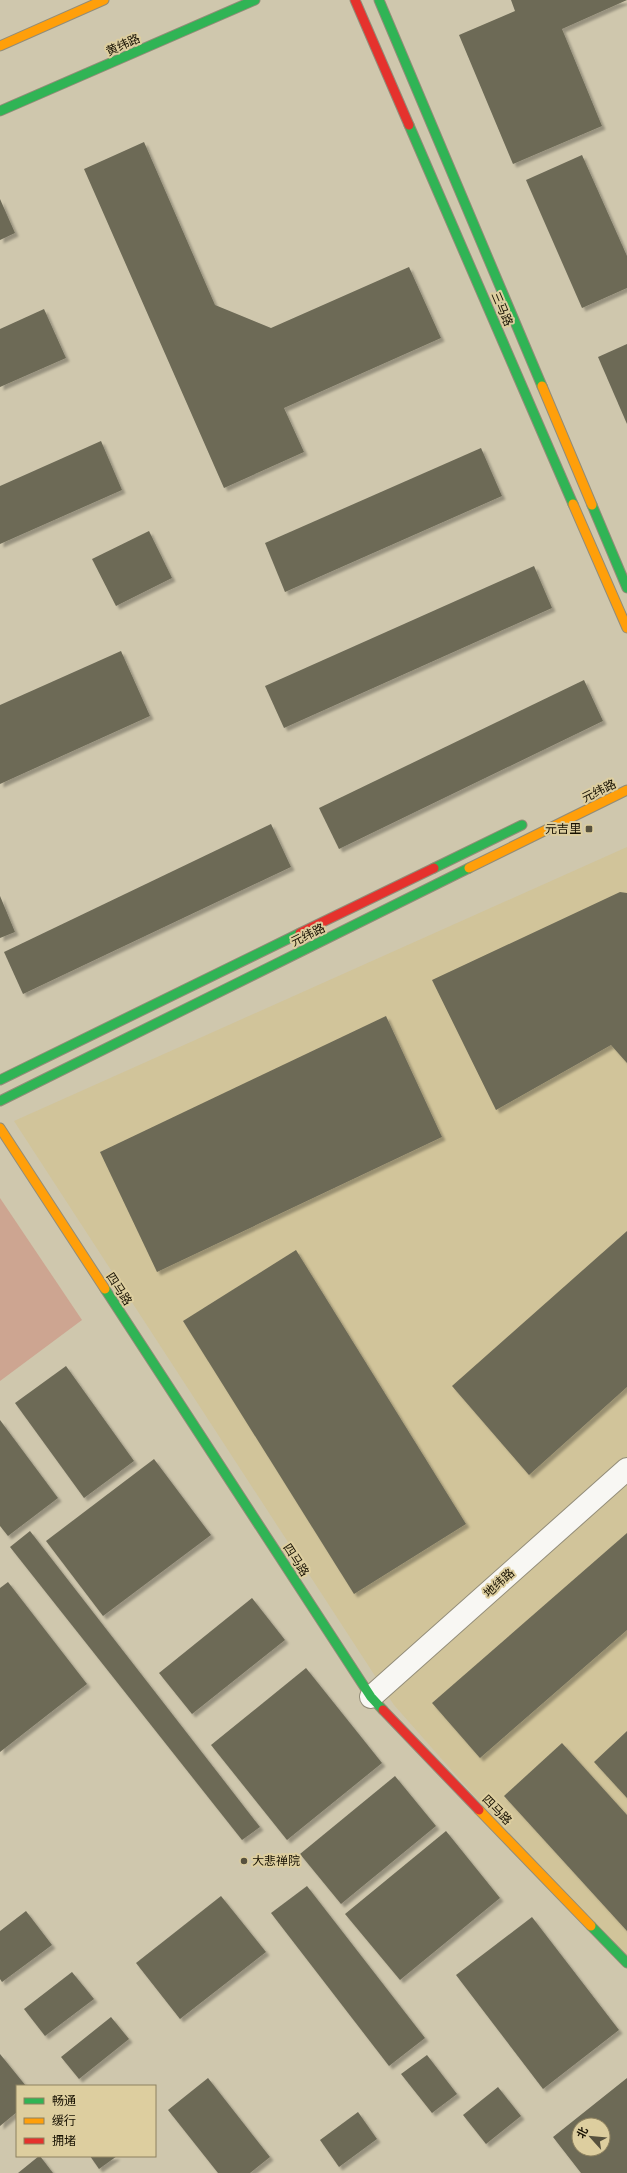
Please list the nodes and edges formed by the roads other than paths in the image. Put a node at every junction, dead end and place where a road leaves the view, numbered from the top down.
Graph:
1 (104, 0) edge
2 (255, 0) edge
3 (356, 0) edge
4 (379, 0) edge
5 (0, 46) edge
6 (0, 111) edge
7 (627, 588) edge
8 (627, 628) edge
9 (627, 790) edge
10 (527, 823) dead end
11 (0, 1080) edge
12 (0, 1100) edge
13 (0, 1128) edge
14 (627, 1469) edge
15 (371, 1697) junction
16 (627, 1962) edge

1 - 5 street
2 - 6 street, 黄纬路
3 - 8 street, 三马路
4 - 7 street, 三马路
9 - 12 street, 元纬路
10 - 11 street, 元纬路
13 - 15 street, 四马路
14 - 15 street, 地纬路
15 - 16 street, 四马路

